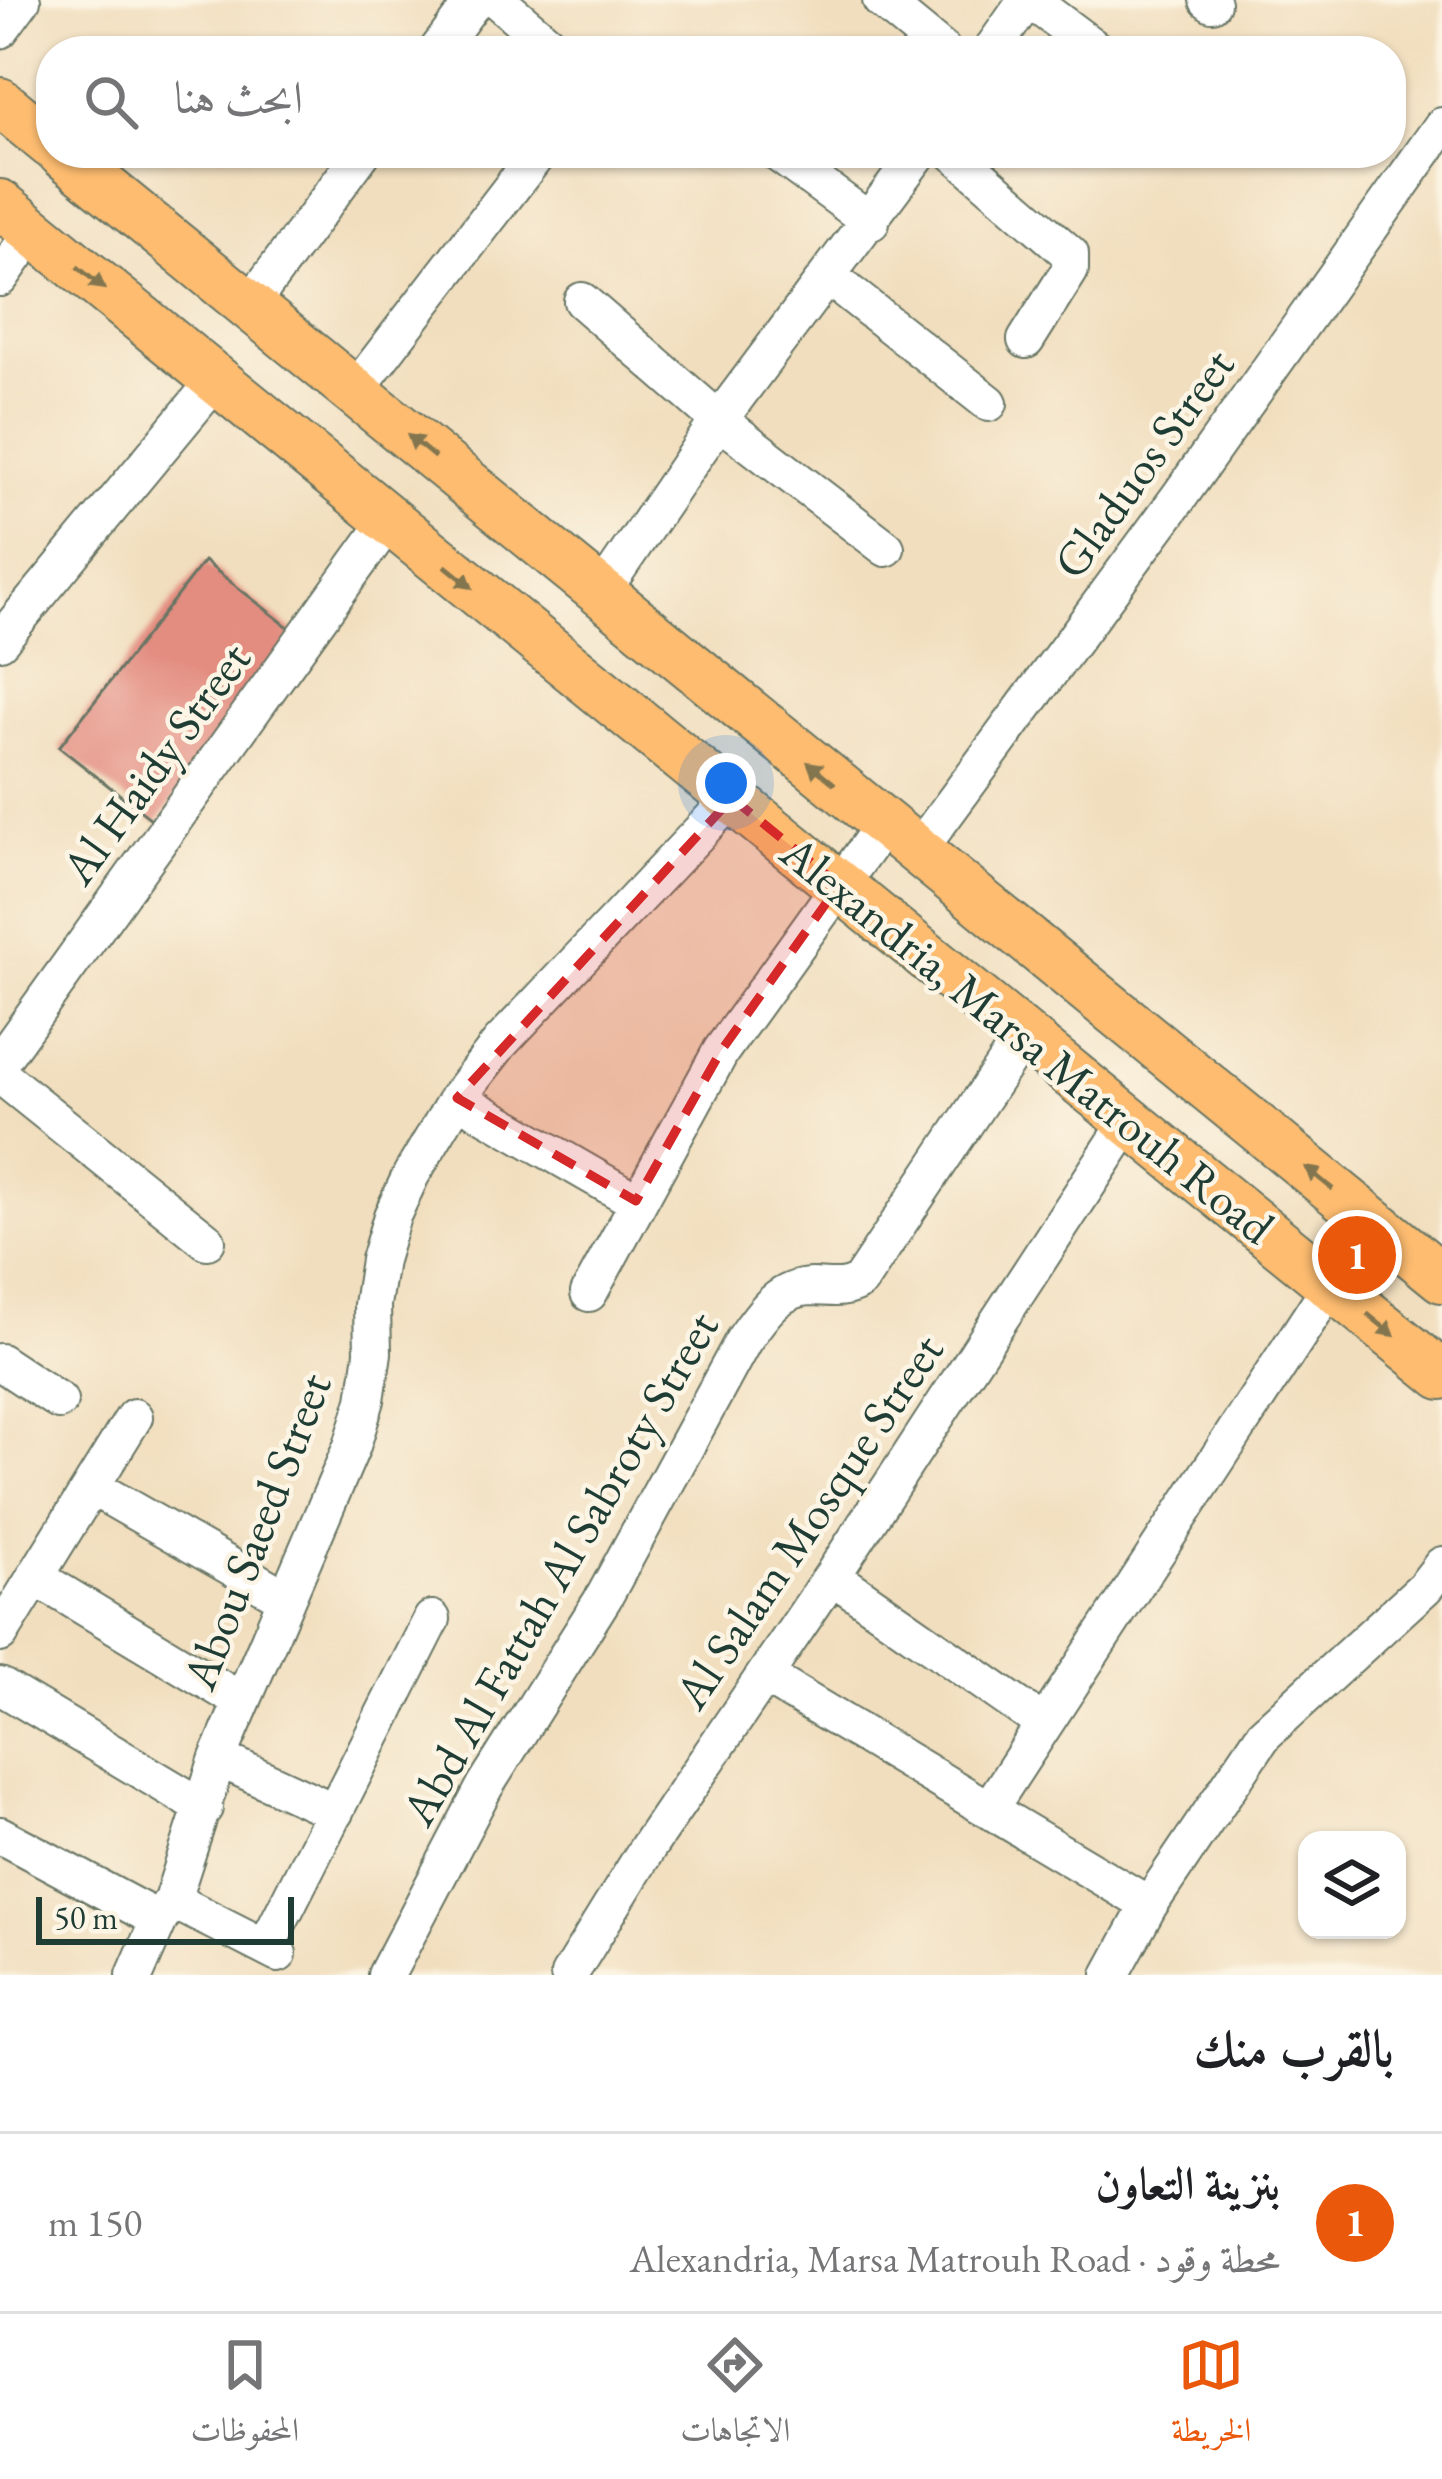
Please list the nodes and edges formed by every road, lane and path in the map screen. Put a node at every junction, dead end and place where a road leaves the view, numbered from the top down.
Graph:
1 (22, 0) edge
2 (475, 0) edge
3 (497, 0) edge
4 (881, 0) edge
5 (1029, 0) edge
6 (0, 30) edge
7 (448, 36) edge
8 (539, 36) edge
9 (925, 36) edge
10 (1003, 36) edge
11 (1078, 36) edge
12 (0, 102) edge
13 (1442, 126) edge
14 (36, 132) edge
15 (80, 168) edge
16 (351, 168) edge
17 (526, 168) edge
18 (797, 168) edge
19 (909, 168) edge
20 (971, 168) edge
21 (17, 218) edge
22 (871, 222) junction
23 (0, 278) edge
24 (829, 278) junction
25 (582, 301) dead end
26 (249, 306) junction
27 (1026, 340) dead end
28 (216, 380) junction
29 (354, 392) junction
30 (989, 403) dead end
31 (719, 420) junction
32 (389, 520) junction
33 (886, 548) dead end
34 (601, 593) junction
35 (0, 641) edge
36 (732, 798) junction
37 (900, 838) junction
38 (839, 885) junction
39 (985, 908) junction
40 (939, 967) junction
41 (1024, 1035) junction
42 (0, 1062) edge
43 (0, 1076) edge
44 (457, 1098) junction
45 (1129, 1120) junction
46 (636, 1201) junction
47 (207, 1241) dead end
48 (1439, 1269) edge
49 (1331, 1285) junction
50 (590, 1293) dead end
51 (0, 1362) edge
52 (1442, 1375) edge
53 (58, 1402) dead end
54 (134, 1417) dead end
55 (92, 1487) junction
56 (1442, 1565) edge
57 (832, 1576) junction
58 (38, 1578) junction
59 (284, 1597) junction
60 (432, 1619) dead end
61 (0, 1634) edge
62 (765, 1676) junction
63 (0, 1686) edge
64 (241, 1701) junction
65 (1044, 1724) junction
66 (218, 1757) junction
67 (204, 1808) junction
68 (989, 1809) junction
69 (335, 1812) junction
70 (0, 1835) edge
71 (1148, 1905) junction
72 (166, 1910) junction
73 (574, 1973) edge
74 (135, 1975) edge
75 (386, 1975) edge
76 (1111, 1975) edge

1 - 6 street
2 - 7 street
3 - 8 street
4 - 9 street
5 - 10 street
5 - 11 street
12 - 14 main road
13 - 37 street, Gladuos Street
15 - 26 main road, Alexandria, Marsa Matrouh Road
16 - 26 street
17 - 29 street
18 - 22 street
19 - 22 street
20 - 27 street
21 - 23 street
21 -> 28 main road, Alexandria, Marsa Matrouh Road
22 - 24 street
24 - 30 street
24 - 31 street
25 - 31 street
26 - 29 main road, Alexandria, Marsa Matrouh Road
28 - 32 main road, Alexandria, Marsa Matrouh Road
28 - 35 street
34 -> 29 main road, Alexandria, Marsa Matrouh Road
31 - 33 street
31 - 34 street
32 -> 36 main road, Alexandria, Marsa Matrouh Road
32 - 42 street, Al Haidy Street
37 -> 34 main road, Alexandria, Marsa Matrouh Road
36 - 38 main road, Alexandria, Marsa Matrouh Road
36 - 44 street, Abou Saeed Street
37 - 38 street, Gladuos Street
37 - 39 main road, Alexandria, Marsa Matrouh Road
38 - 40 main road, Alexandria, Marsa Matrouh Road
38 - 46 street, Gladuos Street
39 - 40 main road
48 -> 39 main road, Alexandria, Marsa Matrouh Road
40 - 41 main road, Alexandria, Marsa Matrouh Road
41 - 45 main road, Alexandria, Marsa Matrouh Road
41 - 75 street, Abd Al Fattah Al Sabroty Street
43 - 47 street
44 - 46 street
44 - 59 street, Abou Saeed Street
45 - 49 main road, Alexandria, Marsa Matrouh Road
45 - 57 street, Al Salam Mosque Street
46 - 50 street, Gladuos Street
49 -> 52 main road, Alexandria, Marsa Matrouh Road
49 - 65 street
51 - 53 street
54 - 55 street
55 - 58 street
55 - 59 street
56 - 71 street
57 - 62 street, Al Salam Mosque Street
57 - 65 street
58 - 61 street
58 - 64 street
59 - 64 street, Abou Saeed Street
60 - 69 street
62 - 68 street
62 - 73 street, Al Salam Mosque Street
63 - 67 street
64 - 66 street, Abou Saeed Street
65 - 68 street
66 - 67 street, Abou Saeed Street
66 - 69 street
67 - 72 street, Abou Saeed Street
68 - 71 street
69 - 72 street
70 - 72 street
71 - 76 street
72 - 74 street, Abou Saeed Street

